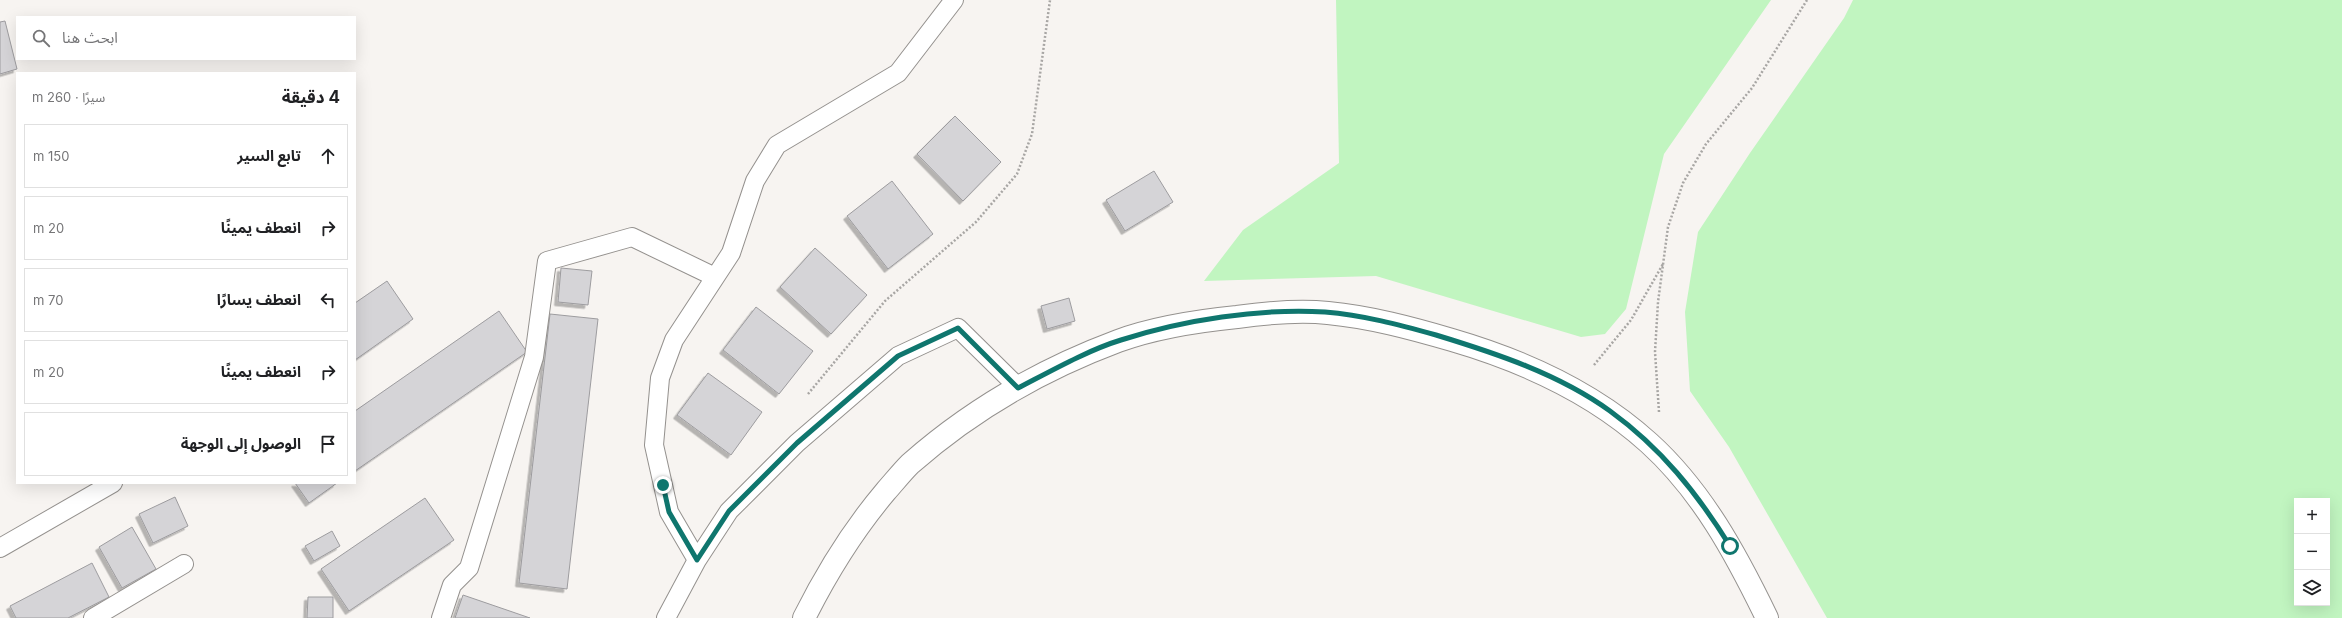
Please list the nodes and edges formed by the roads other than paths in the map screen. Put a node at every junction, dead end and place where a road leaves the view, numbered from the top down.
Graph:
1 (954, 0) edge
2 (715, 277) junction
3 (1018, 388) junction
4 (111, 484) edge
5 (0, 548) edge
6 (697, 560) junction
7 (184, 564) dead end
8 (93, 618) edge
9 (441, 618) edge
10 (666, 618) edge
11 (804, 618) edge
12 (1767, 618) edge

1 - 2 lane
2 - 6 lane
2 - 9 lane
3 - 6 lane
3 - 11 main road
3 - 12 main road
4 - 5 lane
6 - 10 lane
7 - 8 lane

